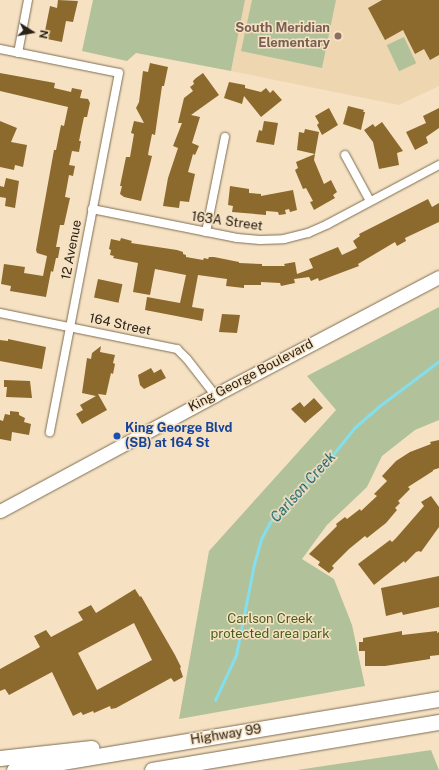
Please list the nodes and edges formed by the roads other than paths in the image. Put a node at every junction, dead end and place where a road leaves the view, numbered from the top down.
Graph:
1 (28, 0) edge
2 (0, 49) edge
3 (18, 53) junction
4 (225, 137) dead end
5 (345, 155) dead end
6 (439, 165) edge
7 (370, 202) junction
8 (92, 209) junction
9 (206, 232) junction
10 (439, 277) edge
11 (0, 313) edge
12 (70, 327) junction
13 (214, 395) junction
14 (50, 432) dead end
15 (0, 511) edge
16 (439, 699) edge
17 (437, 723) edge
18 (225, 735) junction
19 (0, 758) edge
20 (14, 770) edge
21 (152, 770) edge

1 - 3 street
2 - 3 street
3 - 8 street, 12 Avenue
4 - 9 street
5 - 7 street
6 - 7 street, 163A Street
7 - 9 street, 163A Street
8 - 9 street, 163A Street
8 - 12 street, 12 Avenue
10 - 13 main road, King George Boulevard
11 - 12 street, 164 Street
12 - 13 street, 164 Street
12 - 14 street, 12 Avenue
13 - 15 main road, King George Boulevard
16 - 18 highway, Highway 99
17 - 21 highway, Highway 99
18 - 19 highway
18 - 20 highway, Highway 99

